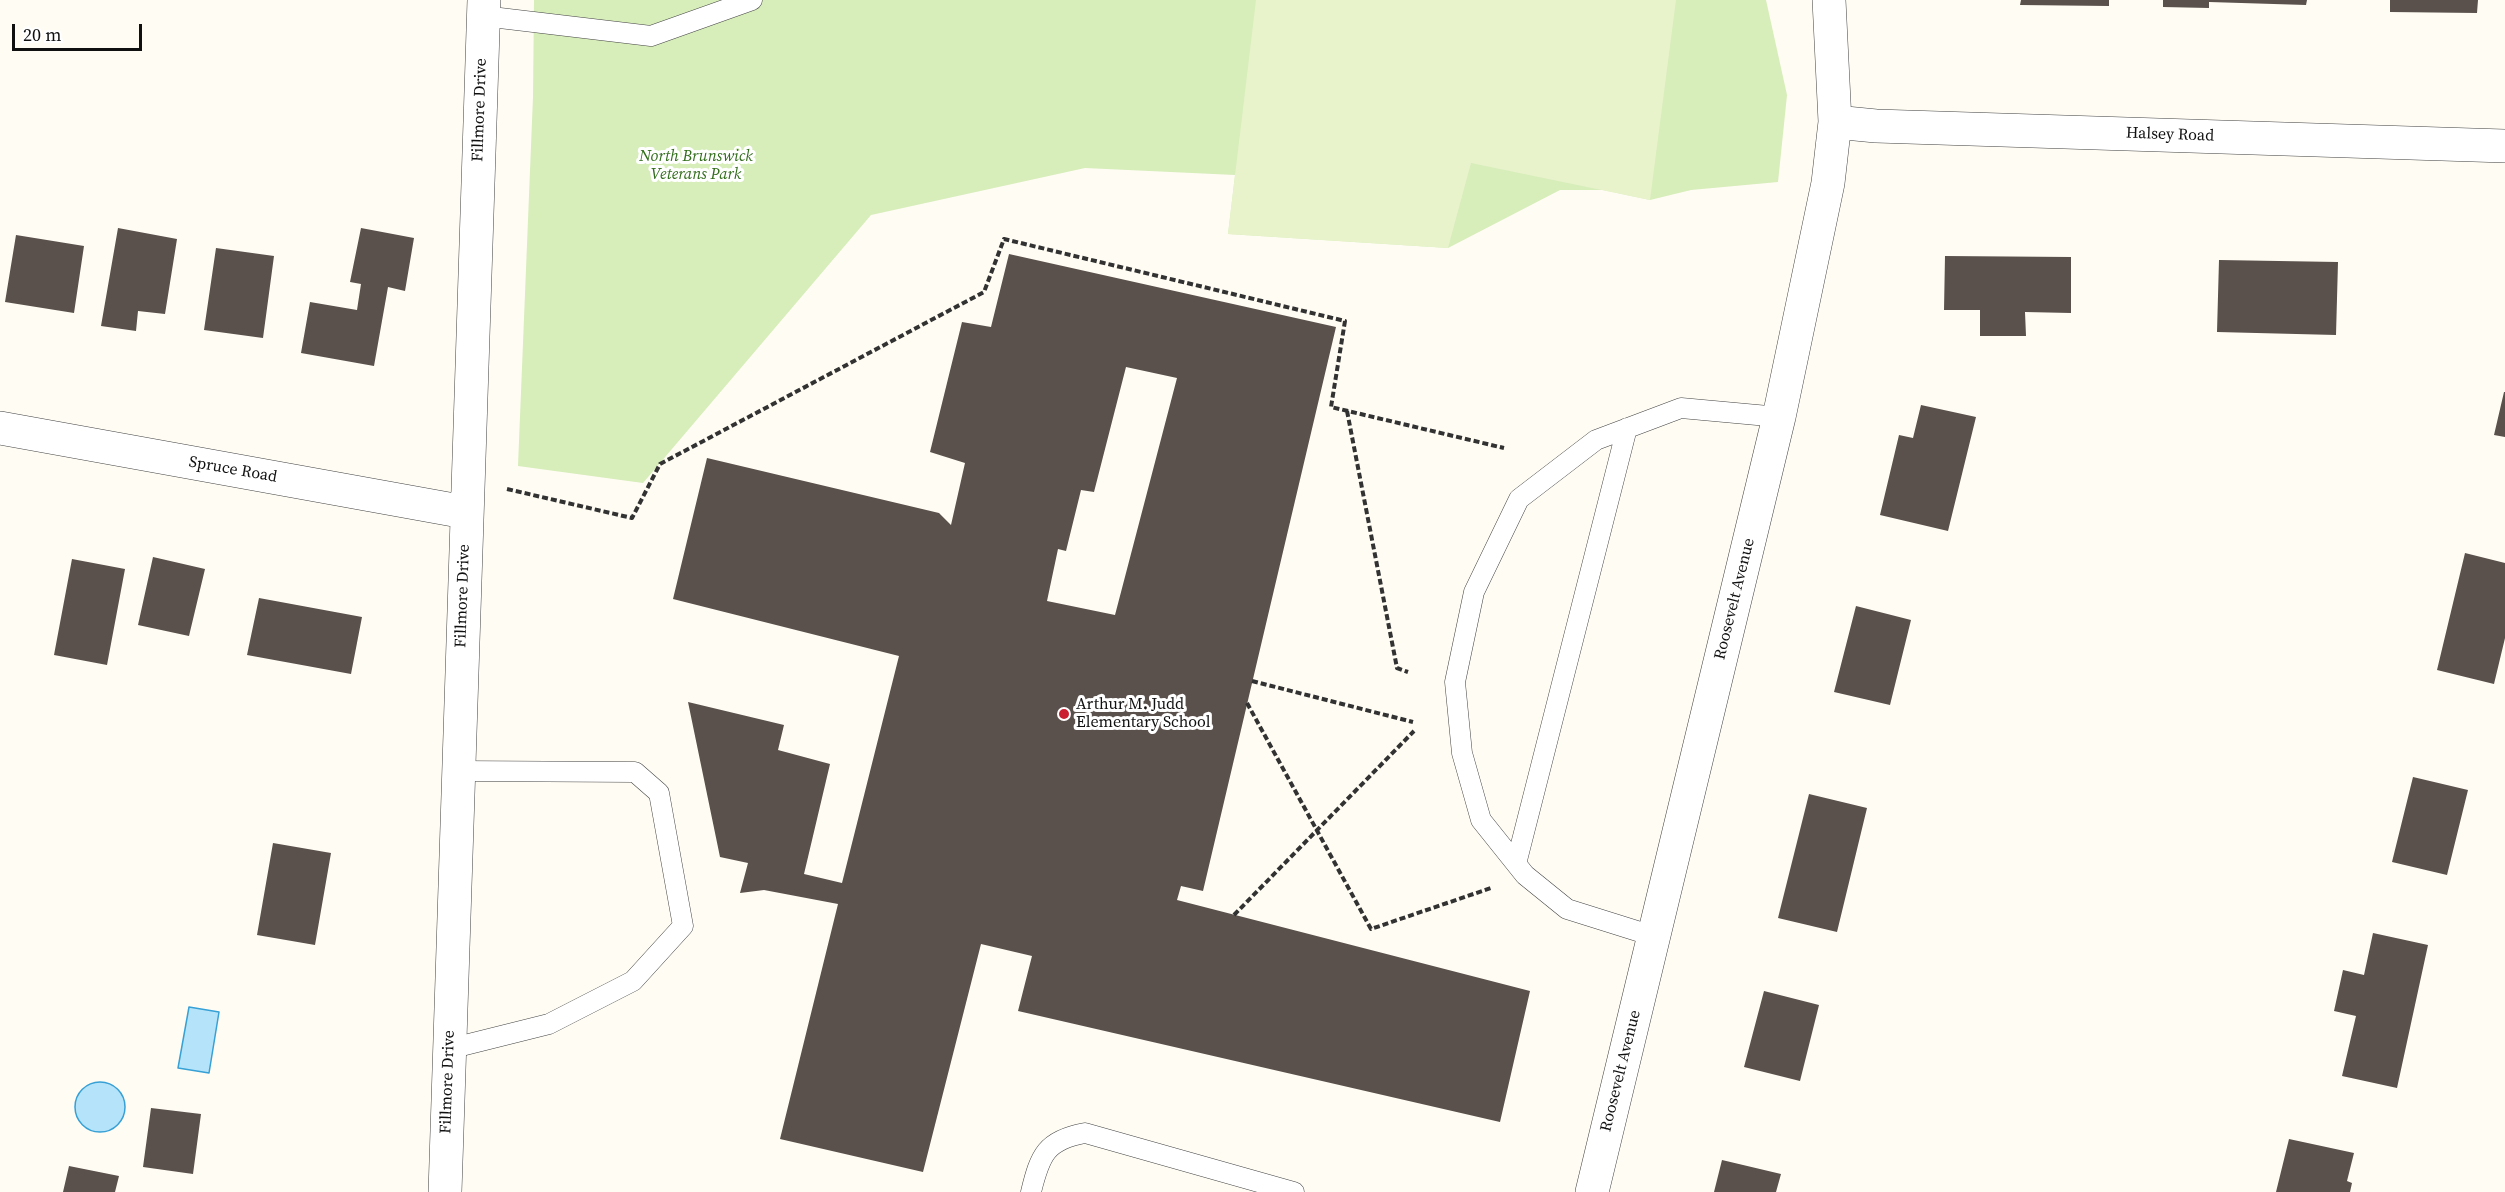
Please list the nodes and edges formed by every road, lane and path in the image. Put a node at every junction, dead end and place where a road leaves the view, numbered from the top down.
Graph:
1 (753, 0) edge
2 (1829, 0) edge
3 (483, 8) edge
4 (1835, 122) junction
5 (2505, 146) edge
6 (1347, 411) junction
7 (1779, 417) junction
8 (0, 428) edge
9 (1627, 428) junction
10 (1504, 448) dead end
11 (500, 488) dead end
12 (465, 512) junction
13 (1408, 672) dead end
14 (1252, 681) dead end
15 (1247, 703) dead end
16 (1413, 723) dead end
17 (1413, 731) dead end
18 (457, 771) junction
19 (1317, 830) junction
20 (1516, 864) junction
21 (1491, 888) dead end
22 (1234, 915) dead end
23 (1653, 936) junction
24 (449, 1049) junction
25 (445, 1192) edge
26 (1031, 1192) edge
27 (1294, 1192) edge
28 (1592, 1192) edge

1 - 3 lane
2 - 4 street, Roosevelt Avenue
3 - 12 street, Fillmore Drive
4 - 5 street, Halsey Road
4 - 7 street, Roosevelt Avenue
6 - 10 path
6 - 11 path
6 - 13 path
7 - 9 lane
7 - 23 street, Roosevelt Avenue
8 - 12 street, Spruce Road
9 - 20 lane
9 - 20 lane
12 - 18 street, Fillmore Drive
14 - 16 path
15 - 19 path
17 - 19 path
18 - 24 street, Fillmore Drive
18 - 24 lane
19 - 21 path
19 - 22 path
20 - 23 lane
23 - 28 street, Roosevelt Avenue
24 - 25 street, Fillmore Drive
26 - 27 lane

